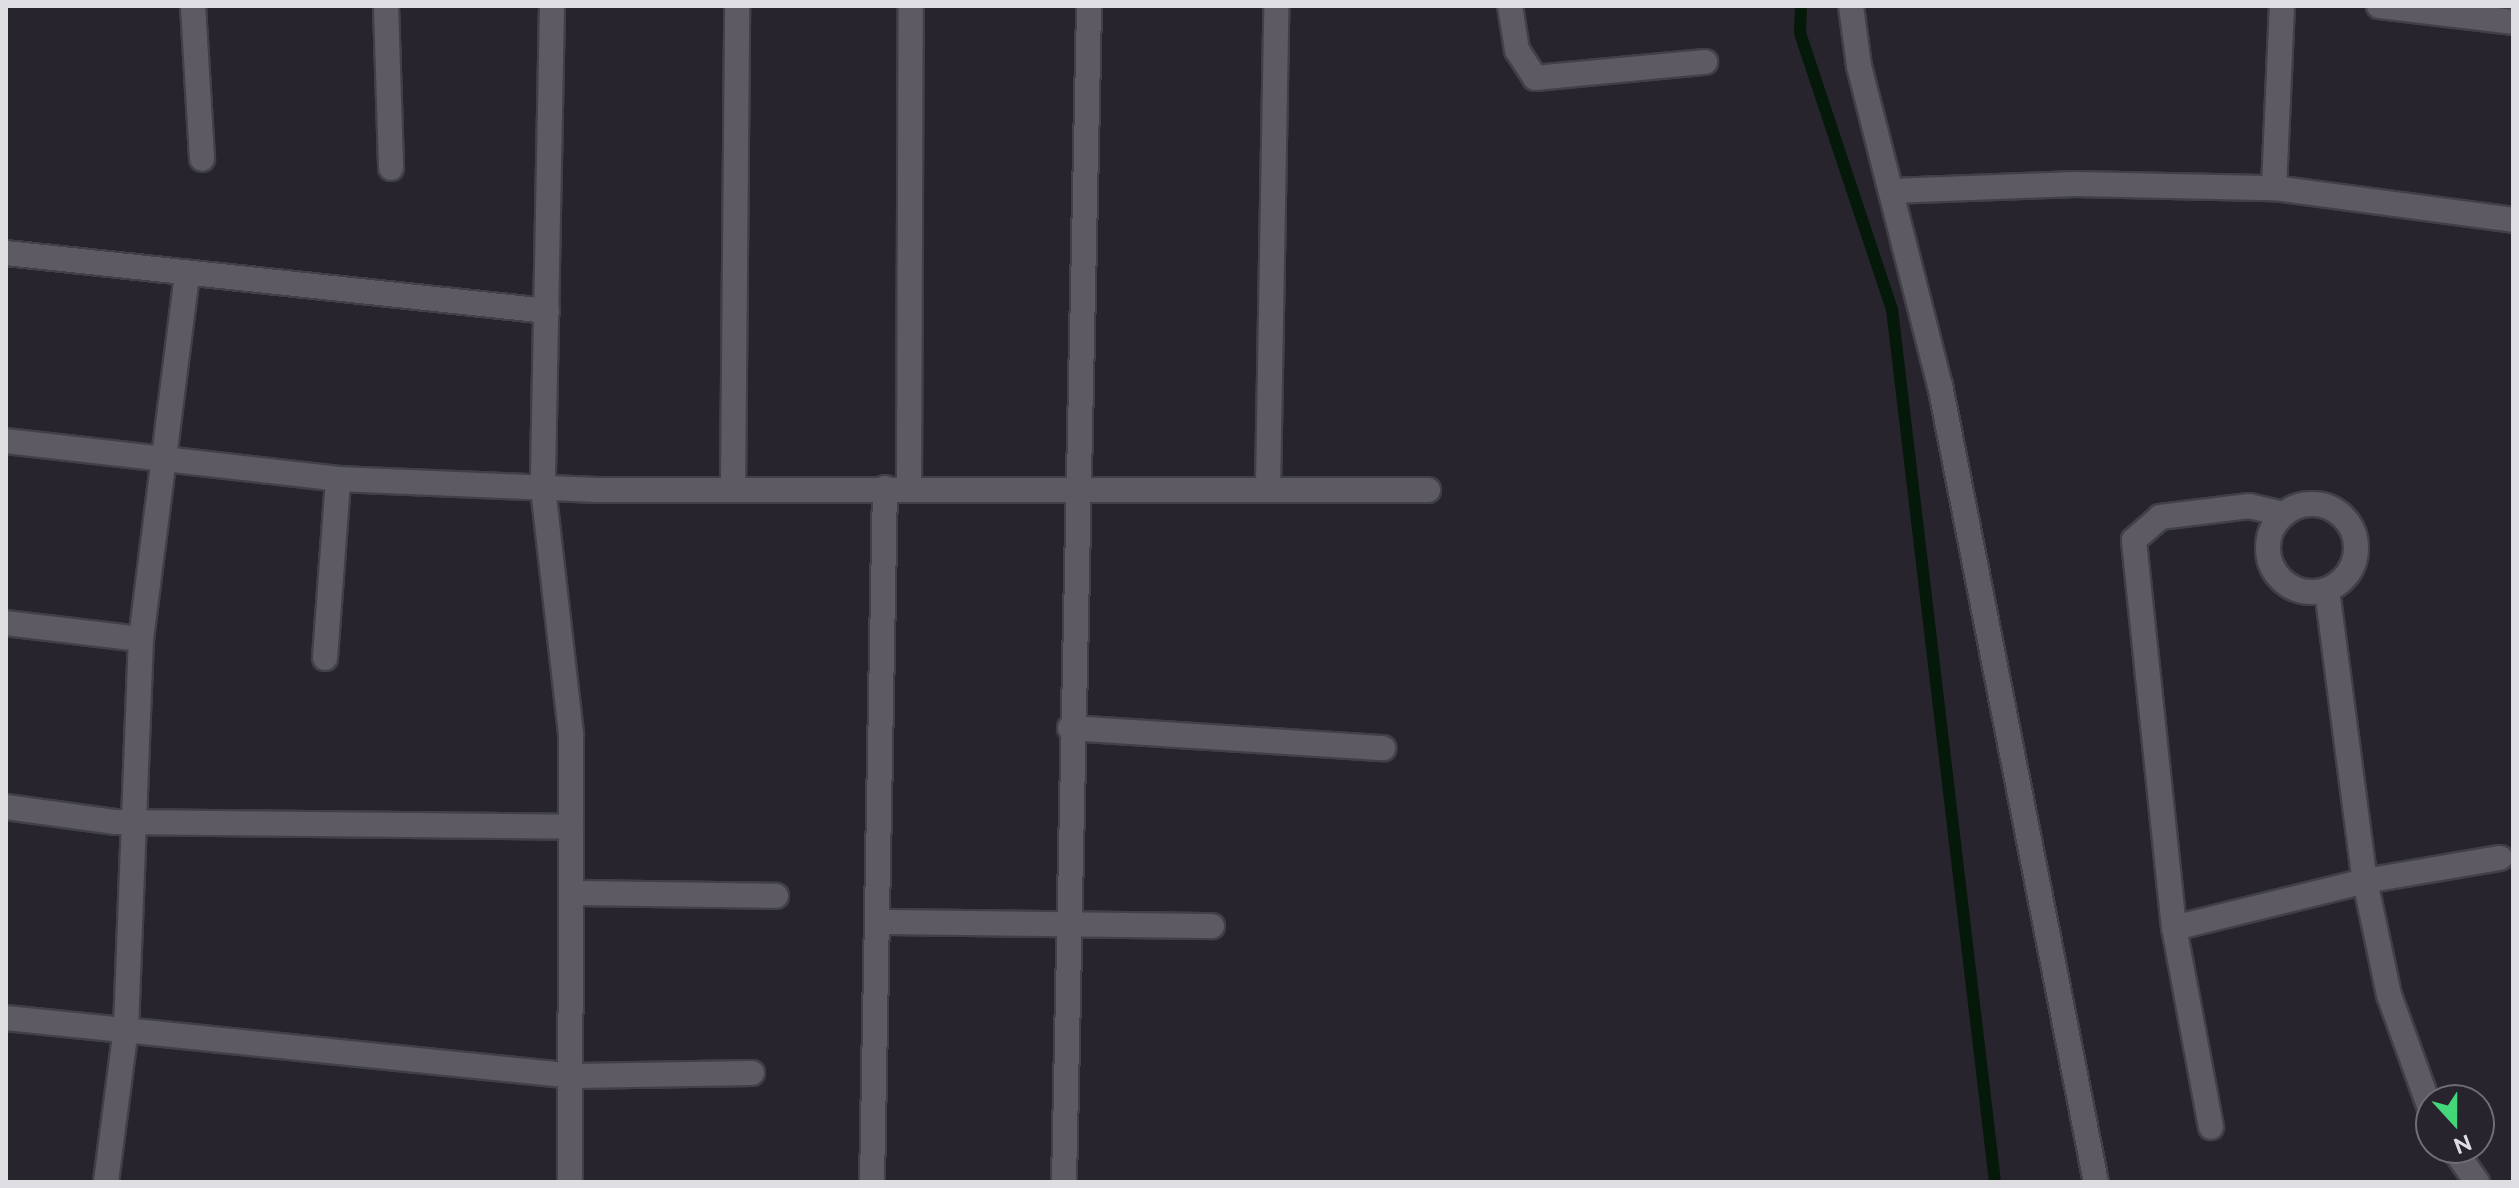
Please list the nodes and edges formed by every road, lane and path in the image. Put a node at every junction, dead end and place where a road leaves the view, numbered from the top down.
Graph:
1 (193, 6) edge
2 (386, 6) edge
3 (552, 6) edge
4 (737, 6) edge
5 (911, 6) edge
6 (1089, 6) edge
7 (1276, 6) edge
8 (1510, 6) edge
9 (1851, 6) edge
10 (2282, 6) edge
11 (2379, 6) edge
12 (2513, 22) edge
13 (1705, 62) dead end
14 (202, 159) dead end
15 (391, 168) dead end
16 (2274, 188) junction
17 (1891, 191) junction
18 (2513, 220) edge
19 (6, 253) edge
20 (187, 275) junction
21 (547, 311) junction
22 (6, 441) edge
23 (160, 458) junction
24 (338, 479) junction
25 (1268, 487) junction
26 (543, 488) junction
27 (897, 488) junction
28 (733, 489) junction
29 (1428, 490) dead end
30 (1081, 491) junction
31 (2283, 514) junction
32 (2327, 590) junction
33 (6, 623) edge
34 (141, 639) junction
35 (325, 658) dead end
36 (1070, 728) junction
37 (1383, 748) dead end
38 (6, 807) edge
39 (131, 822) junction
40 (571, 827) junction
41 (2500, 858) dead end
42 (2365, 881) junction
43 (572, 893) junction
44 (776, 896) dead end
45 (879, 922) junction
46 (1065, 922) junction
47 (1212, 926) dead end
48 (2174, 928) junction
49 (6, 1018) edge
50 (126, 1028) junction
51 (752, 1073) dead end
52 (574, 1076) junction
53 (2421, 1084) edge
54 (2211, 1127) dead end
55 (2464, 1164) edge
56 (106, 1182) edge
57 (570, 1182) edge
58 (872, 1182) edge
59 (1064, 1182) edge
60 (2096, 1182) edge
61 (2477, 1182) edge

1 - 14 street
2 - 15 street
3 - 21 street
4 - 28 street
5 - 27 street
6 - 30 street
7 - 25 street
8 - 13 street
9 - 17 street
10 - 16 street
11 - 12 street
16 - 17 street
16 - 18 street
17 - 60 street
19 - 20 street
20 - 21 street
20 - 23 street
21 - 26 street
22 - 23 street
23 - 24 street
23 - 34 street
24 - 26 street
24 - 35 street
25 - 29 street
25 - 30 street
26 - 28 street
26 - 40 street
27 - 28 street
27 - 30 street
27 - 45 street
30 - 36 street
31 - 32 street
31 - 32 street
31 - 48 street
32 - 42 street
33 - 34 street
34 - 39 street
36 - 37 street
36 - 46 street
38 - 39 street
39 - 40 street
39 - 50 street
40 - 43 street
41 - 42 street
42 - 48 street
42 - 53 street
43 - 44 street
43 - 52 street
45 - 46 street
45 - 58 street
46 - 47 street
46 - 59 street
48 - 54 street
49 - 50 street
50 - 52 street
50 - 56 street
51 - 52 street
52 - 57 street
55 - 61 street

